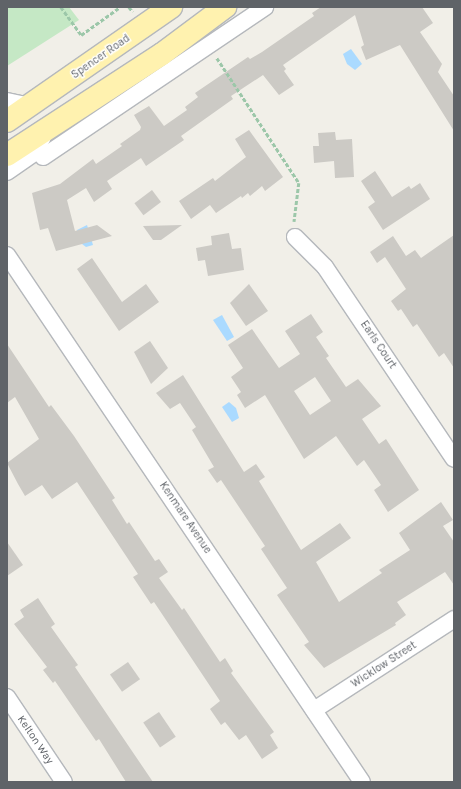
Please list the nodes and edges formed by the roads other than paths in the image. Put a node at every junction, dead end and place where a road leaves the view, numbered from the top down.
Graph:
1 (152, 7) edge
2 (170, 7) edge
3 (225, 7) edge
4 (265, 7) edge
5 (120, 80) junction
6 (57, 88) junction
7 (132, 98) junction
8 (7, 101) edge
9 (30, 106) junction
10 (7, 120) edge
11 (48, 127) junction
12 (7, 133) edge
13 (7, 155) edge
14 (43, 157) dead end
15 (7, 172) edge
16 (295, 236) road end
17 (7, 255) edge
18 (454, 459) edge
19 (454, 619) edge
20 (7, 697) edge
21 (314, 710) junction
22 (64, 782) edge
23 (362, 782) edge

1 - 6 main road
2 - 6 main road, Spencer Road
3 - 5 main road
4 - 7 street
5 - 7 street
5 - 11 main road
5 - 12 main road
6 - 9 main road, Spencer Road
7 - 14 street
8 - 9 street
9 - 10 main road, Spencer Road
11 - 13 main road
11 - 15 street
16 - 18 street, Earls Court
17 - 21 street, Kenmare Avenue
19 - 21 street, Wicklow Street
20 - 22 street, Kelton Way
21 - 23 street, Kenmare Avenue

